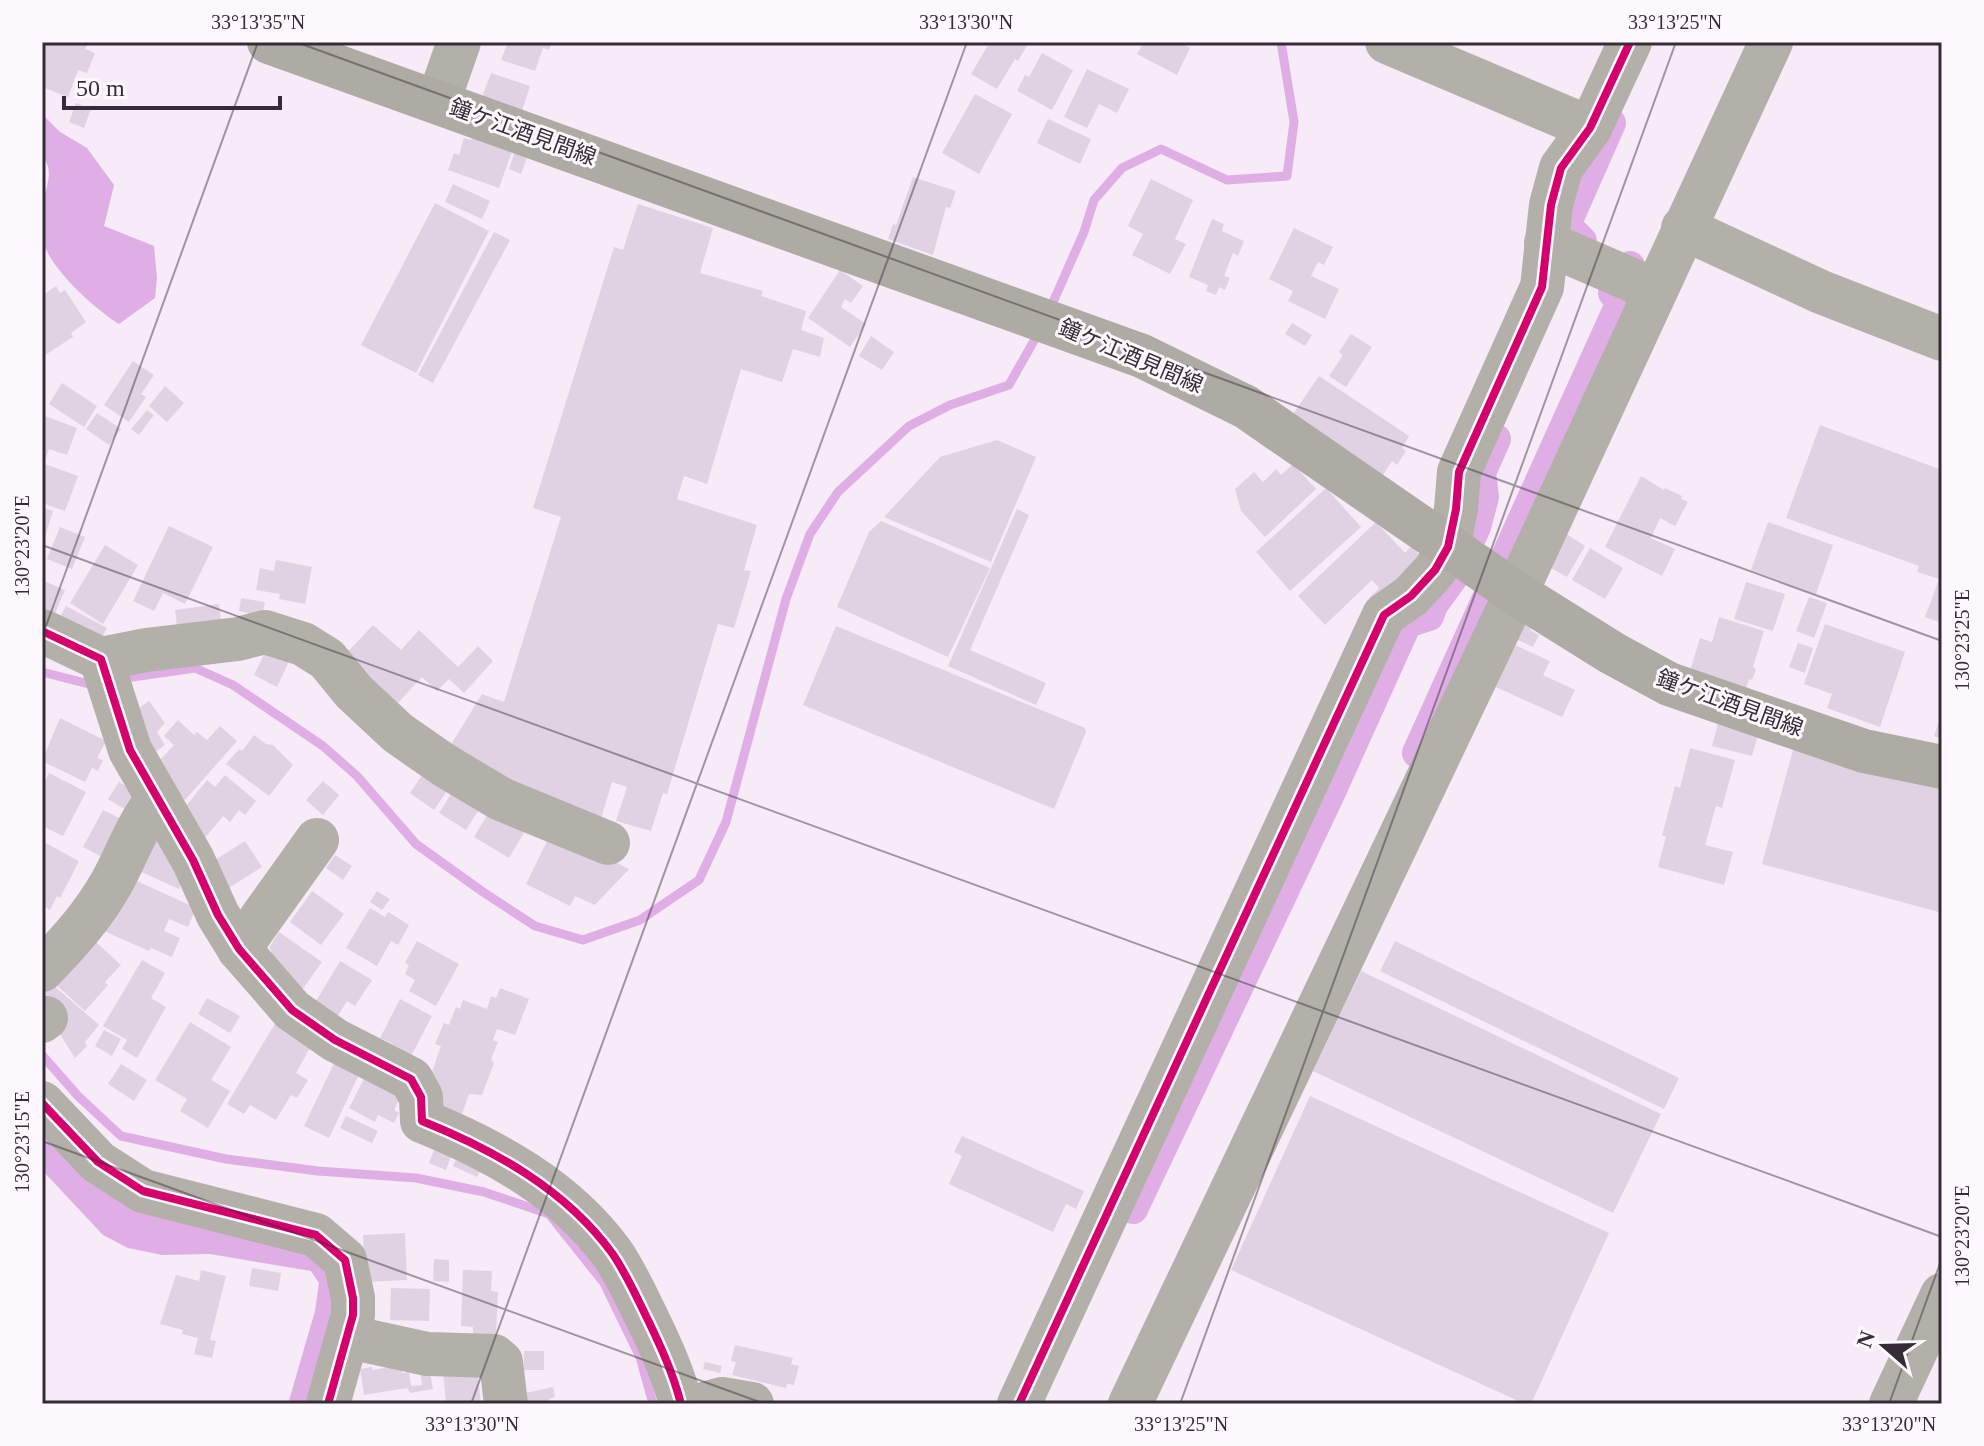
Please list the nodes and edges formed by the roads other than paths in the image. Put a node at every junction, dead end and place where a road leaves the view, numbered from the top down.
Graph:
1 (269, 42) edge
2 (459, 42) edge
3 (1387, 42) edge
4 (1630, 42) edge
5 (1771, 42) edge
6 (438, 102) junction
7 (1590, 128) junction
8 (1683, 228) junction
9 (1546, 243) junction
10 (1655, 290) junction
11 (1942, 339) edge
12 (1452, 549) junction
13 (1511, 589) junction
14 (42, 631) edge
15 (101, 659) junction
16 (1942, 767) edge
17 (157, 800) junction
18 (317, 840) dead end
19 (608, 843) dead end
20 (239, 949) junction
21 (42, 970) edge
22 (42, 1103) edge
23 (1942, 1295) edge
24 (349, 1337) junction
25 (335, 1401) edge
26 (506, 1404) edge
27 (681, 1404) edge
28 (704, 1404) edge
29 (752, 1404) edge
30 (1019, 1404) edge
31 (1130, 1404) edge
32 (1891, 1404) edge

1 - 6 main road, 鐘ケ江酒見間線
2 - 6 street
3 - 7 street
4 - 7 street
5 - 8 street
6 - 12 main road, 鐘ケ江酒見間線
7 - 9 street
8 - 10 street
8 - 11 street
9 - 10 street
9 - 12 street
10 - 13 street
12 - 13 main road, 鐘ケ江酒見間線
12 - 30 street
13 - 16 main road, 鐘ケ江酒見間線
13 - 31 street
14 - 15 street
15 - 17 street
15 - 19 street
17 - 20 street
17 - 21 street
18 - 20 street
20 - 27 street
22 - 24 street
23 - 32 street
24 - 25 street
24 - 26 street
28 - 29 street

